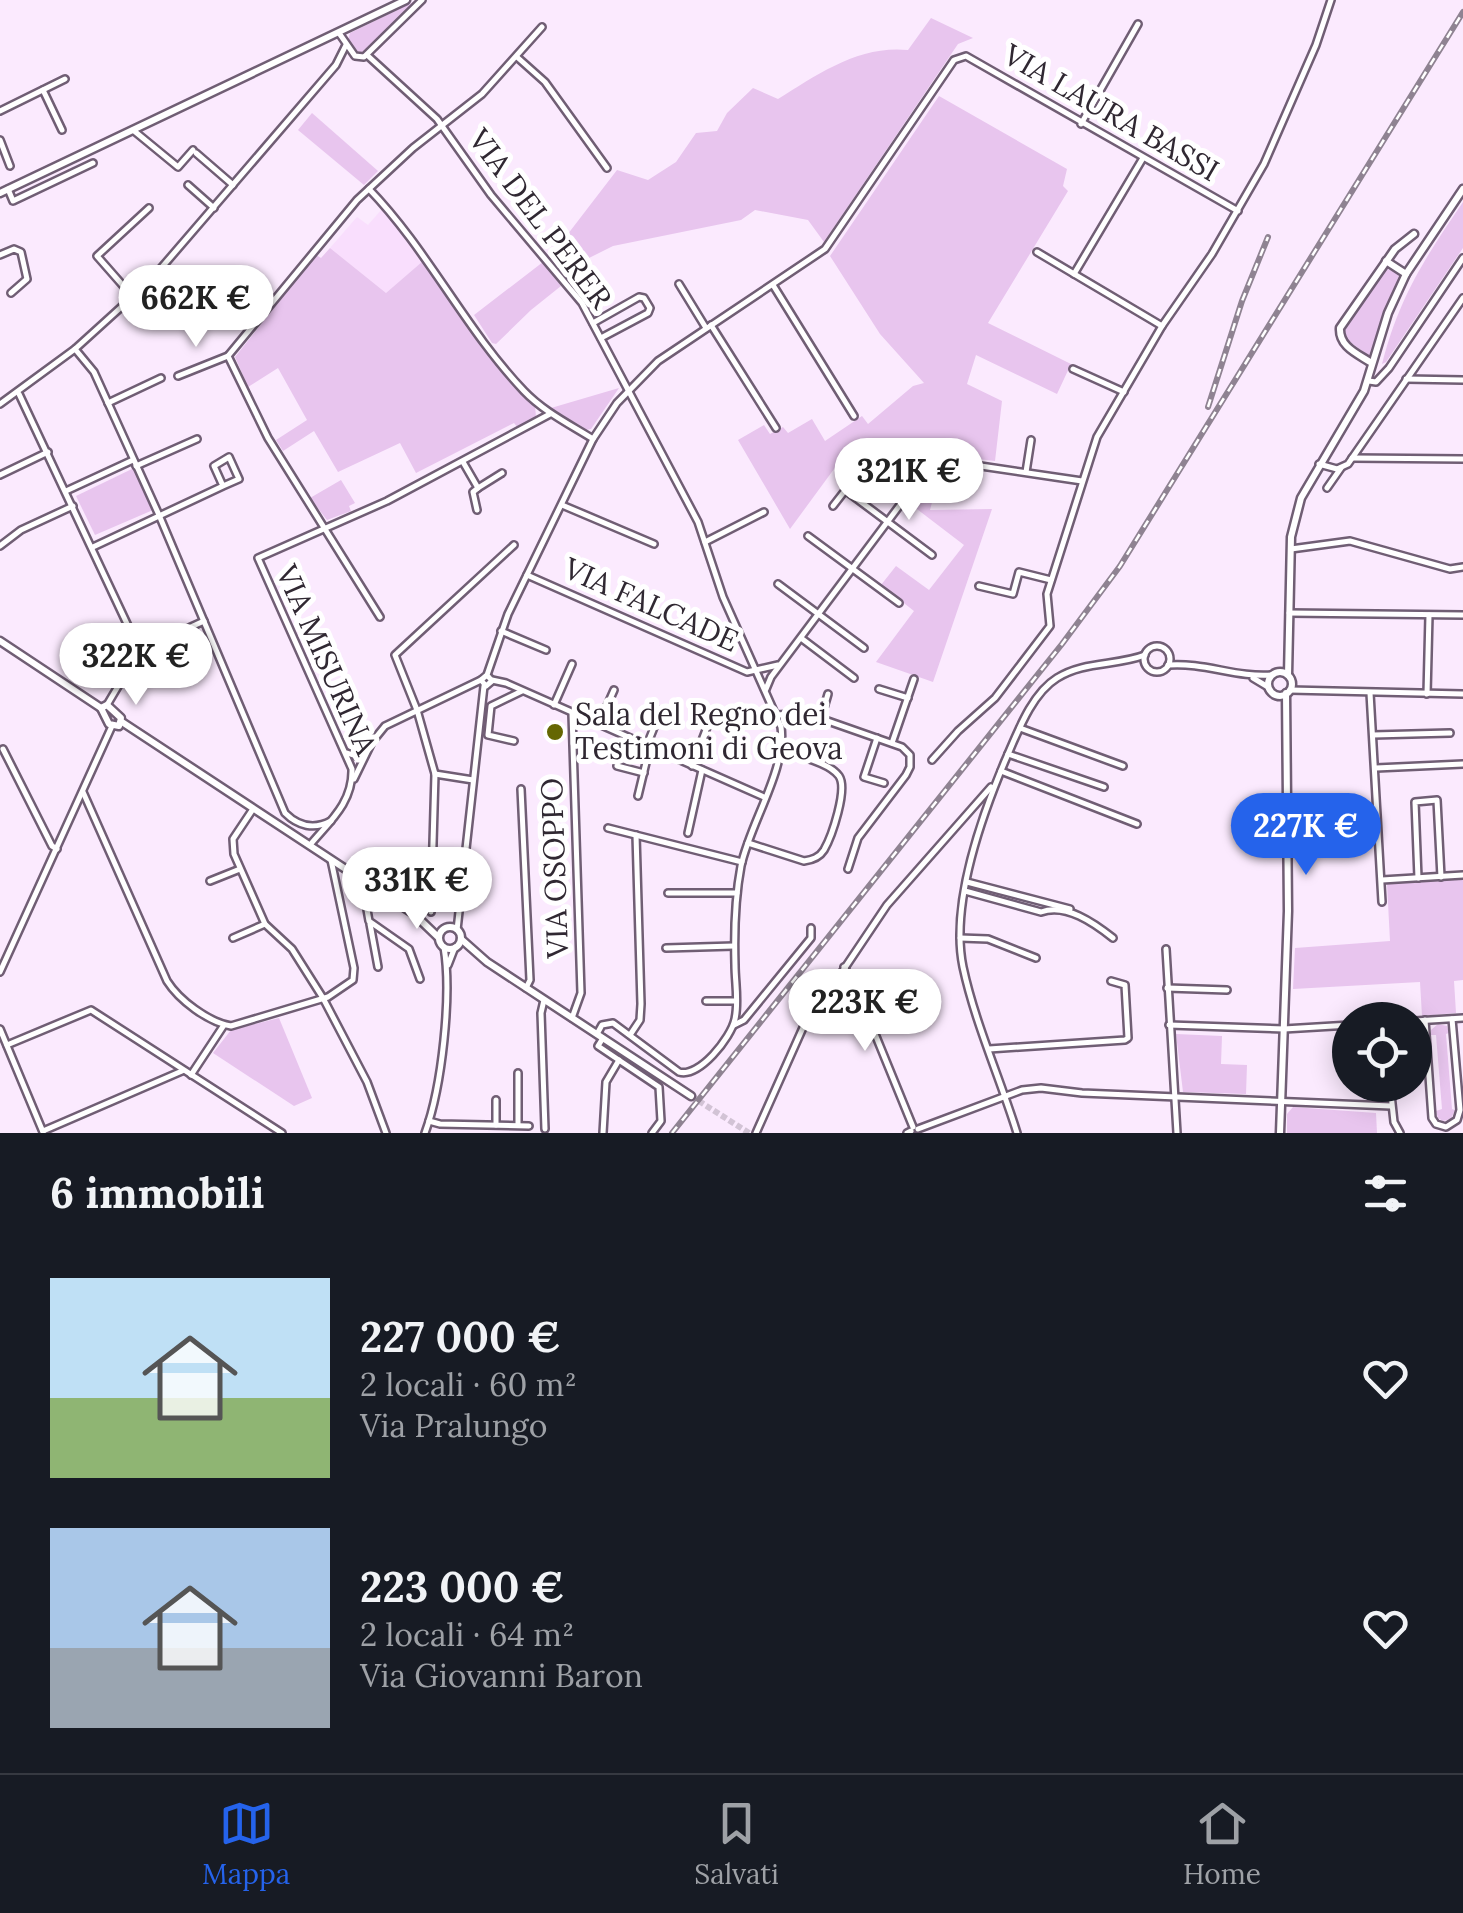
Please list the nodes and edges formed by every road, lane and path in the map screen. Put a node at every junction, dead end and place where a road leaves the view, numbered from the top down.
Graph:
1 (406, 0) edge
2 (422, 0) edge
3 (1332, 0) edge
4 (1138, 24) dead end
5 (542, 27) dead end
6 (339, 32) junction
7 (346, 45) junction
8 (355, 56) junction
9 (365, 56) junction
10 (517, 57) junction
11 (336, 65) junction
12 (65, 79) dead end
13 (43, 90) junction
14 (0, 111) edge
15 (1081, 124) junction
16 (443, 126) junction
17 (62, 130) dead end
18 (133, 130) junction
19 (0, 140) edge
20 (1143, 158) junction
21 (93, 163) dead end
22 (10, 166) dead end
23 (608, 168) dead end
24 (188, 184) dead end
25 (233, 185) junction
26 (368, 189) junction
27 (1463, 189) edge
28 (4, 191) edge
29 (149, 208) dead end
30 (214, 208) junction
31 (1238, 212) junction
32 (1414, 234) dead end
33 (1037, 252) dead end
34 (0, 255) edge
35 (1463, 258) edge
36 (1386, 261) junction
37 (1074, 274) junction
38 (1406, 274) junction
39 (679, 284) dead end
40 (773, 286) junction
41 (11, 293) dead end
42 (133, 297) junction
43 (1463, 298) edge
44 (592, 323) junction
45 (708, 326) junction
46 (1162, 326) junction
47 (601, 338) junction
48 (75, 349) junction
49 (228, 356) junction
50 (1372, 364) junction
51 (1074, 368) dead end
52 (178, 376) dead end
53 (161, 378) dead end
54 (1406, 379) junction
55 (1463, 380) edge
56 (1369, 382) junction
57 (628, 392) junction
58 (1124, 392) junction
59 (19, 394) junction
60 (108, 402) junction
61 (0, 404) edge
62 (550, 414) junction
63 (854, 416) dead end
64 (776, 428) dead end
65 (593, 438) junction
66 (197, 439) dead end
67 (1030, 440) dead end
68 (48, 452) junction
69 (1352, 458) junction
70 (1463, 460) edge
71 (463, 462) junction
72 (135, 463) junction
73 (1319, 464) junction
74 (1341, 468) junction
75 (502, 473) dead end
76 (1026, 473) junction
77 (0, 475) edge
78 (854, 478) dead end
79 (1082, 481) junction
80 (223, 486) junction
81 (478, 488) junction
82 (1327, 488) dead end
83 (844, 490) junction
84 (66, 491) junction
85 (73, 506) junction
86 (562, 506) junction
87 (833, 506) dead end
88 (476, 510) dead end
89 (764, 512) dead end
90 (160, 516) junction
91 (887, 524) junction
92 (325, 528) junction
93 (808, 536) dead end
94 (706, 542) junction
95 (654, 544) dead end
96 (0, 546) edge
97 (92, 546) junction
98 (514, 546) dead end
99 (1291, 549) junction
100 (932, 555) dead end
101 (1463, 568) edge
102 (853, 570) junction
103 (526, 575) junction
104 (1051, 580) junction
105 (778, 584) dead end
106 (979, 586) dead end
107 (899, 603) dead end
108 (1290, 613) junction
109 (819, 614) junction
110 (1429, 615) junction
111 (1463, 615) edge
112 (380, 617) dead end
113 (205, 621) junction
114 (501, 631) junction
115 (801, 638) junction
116 (0, 641) edge
117 (864, 648) dead end
118 (546, 650) dead end
119 (138, 651) junction
120 (1288, 652) junction
121 (1145, 655) junction
122 (1170, 655) junction
123 (1127, 661) junction
124 (572, 664) dead end
125 (781, 664) junction
126 (1190, 664) junction
127 (1168, 665) junction
128 (1146, 666) junction
129 (758, 670) junction
130 (1274, 674) junction
131 (1250, 676) junction
132 (1288, 676) junction
133 (854, 678) dead end
134 (914, 679) dead end
135 (486, 680) junction
136 (1268, 687) junction
137 (879, 689) dead end
138 (614, 690) dead end
139 (766, 690) junction
140 (522, 691) junction
141 (1288, 692) junction
142 (828, 694) dead end
143 (1275, 694) junction
144 (1370, 694) junction
145 (1427, 694) junction
146 (1463, 694) edge
147 (908, 698) junction
148 (104, 706) junction
149 (554, 706) junction
150 (416, 710) junction
151 (661, 710) dead end
152 (1284, 711) junction
153 (572, 714) junction
154 (777, 715) junction
155 (710, 718) dead end
156 (821, 718) junction
157 (122, 722) junction
158 (599, 725) junction
159 (112, 726) junction
160 (1020, 728) junction
161 (1450, 733) dead end
162 (1373, 735) junction
163 (877, 738) junction
164 (514, 741) dead end
165 (372, 742) junction
166 (892, 744) junction
167 (648, 746) junction
168 (3, 749) dead end
169 (782, 750) junction
170 (347, 754) junction
171 (1008, 754) junction
172 (932, 760) dead end
173 (1463, 764) edge
174 (618, 766) dead end
175 (692, 766) junction
176 (1123, 766) dead end
177 (1375, 768) junction
178 (702, 770) junction
179 (1001, 772) junction
180 (644, 773) junction
181 (435, 774) junction
182 (473, 780) junction
183 (352, 781) junction
184 (884, 783) dead end
185 (993, 784) junction
186 (1104, 788) dead end
187 (521, 789) dead end
188 (83, 792) junction
189 (638, 796) dead end
190 (764, 797) junction
191 (254, 808) junction
192 (293, 820) junction
193 (332, 821) junction
194 (1137, 824) dead end
195 (309, 826) junction
196 (608, 828) dead end
197 (286, 830) junction
198 (688, 833) dead end
199 (636, 835) junction
200 (312, 842) junction
201 (748, 843) junction
202 (57, 849) junction
203 (330, 858) junction
204 (742, 862) junction
205 (343, 866) junction
206 (240, 869) junction
207 (848, 869) dead end
208 (1463, 875) edge
209 (336, 878) junction
210 (1418, 878) junction
211 (1442, 878) junction
212 (362, 879) junction
213 (1382, 880) junction
214 (210, 881) dead end
215 (967, 882) junction
216 (377, 889) junction
217 (964, 891) junction
218 (668, 893) dead end
219 (738, 893) junction
220 (366, 899) junction
221 (1382, 902) dead end
222 (1070, 909) dead end
223 (431, 912) dead end
224 (369, 920) junction
225 (265, 924) junction
226 (428, 924) junction
227 (452, 926) junction
228 (811, 928) dead end
229 (438, 937) junction
230 (233, 938) dead end
231 (960, 938) junction
232 (1113, 938) dead end
233 (458, 944) junction
234 (734, 946) junction
235 (444, 947) junction
236 (666, 948) dead end
237 (1166, 949) dead end
238 (1036, 958) dead end
239 (447, 967) junction
240 (844, 967) junction
241 (378, 968) dead end
242 (0, 972) edge
243 (420, 979) dead end
244 (1111, 980) dead end
245 (526, 988) junction
246 (1167, 988) junction
247 (1226, 990) dead end
248 (323, 998) junction
249 (544, 1000) junction
250 (736, 1001) junction
251 (706, 1002) dead end
252 (572, 1018) junction
253 (1463, 1018) edge
254 (1452, 1019) junction
255 (1432, 1020) edge
256 (224, 1025) junction
257 (1169, 1025) junction
258 (1332, 1026) edge
259 (732, 1027) junction
260 (0, 1029) edge
261 (1284, 1030) junction
262 (630, 1035) junction
263 (600, 1036) junction
264 (7, 1045) junction
265 (989, 1050) junction
266 (619, 1060) junction
267 (183, 1070) junction
268 (518, 1072) dead end
269 (191, 1075) junction
270 (1005, 1095) junction
271 (691, 1096) tunnel mouth
272 (1174, 1097) junction
273 (496, 1100) dead end
274 (1280, 1102) junction
275 (1392, 1102) edge
276 (1431, 1102) edge
277 (1392, 1106) junction
278 (430, 1121) junction
279 (496, 1125) junction
280 (518, 1125) junction
281 (529, 1126) dead end
282 (545, 1129) dead end
283 (913, 1131) edge
284 (43, 1132) edge
285 (282, 1133) edge
286 (386, 1133) edge
287 (425, 1133) edge
288 (602, 1133) edge
289 (652, 1133) edge
290 (756, 1133) edge
291 (1018, 1133) edge
292 (1177, 1133) edge
293 (1280, 1133) edge
294 (1397, 1133) edge

1 - 6 street
2 - 9 street
3 - 31 street
4 - 15 street
5 - 10 street
6 - 7 street
6 - 18 street
7 - 8 street
7 - 11 street
8 - 9 street
8 - 11 street
9 - 16 street, VIA DEL PERER
10 - 16 street
10 - 23 street
11 - 25 street
12 - 13 street
13 - 14 street
13 - 17 street
15 - 20 street, VIA LAURA BASSI
15 - 40 street, VIA LAURA BASSI
16 - 26 street
16 - 44 street, VIA DEL PERER
18 - 25 street
18 - 28 street
19 - 22 street
20 - 31 street, VIA LAURA BASSI
20 - 37 street
21 - 28 street
24 - 30 street
25 - 30 street
26 - 49 street
26 - 62 street
27 - 38 street
29 - 42 street
30 - 42 street
31 - 46 street
32 - 36 street
33 - 37 street
34 - 41 street
35 - 56 street
36 - 38 street
36 - 50 street
37 - 46 street
38 - 50 street
39 - 45 street
40 - 45 street
40 - 63 street
42 - 48 street
43 - 54 street
44 - 47 street, VIA DEL PERER
44 - 47 street
45 - 57 street
45 - 64 street
46 - 58 street
47 - 57 street, VIA DEL PERER
48 - 59 street
48 - 60 street
49 - 52 street
49 - 92 street
50 - 56 street
51 - 58 street
53 - 60 street
54 - 55 street
54 - 69 street
56 - 73 street
57 - 65 street
57 - 94 street, VIA DEL PERER
58 - 79 street
59 - 61 street
59 - 68 street
60 - 72 street
62 - 65 street
62 - 71 street, VIA MISURINA
65 - 86 street
66 - 72 street
67 - 76 street
68 - 77 street
68 - 84 street
69 - 70 street
69 - 74 street
71 - 81 street
71 - 92 street, VIA MISURINA
72 - 84 street
72 - 90 street
73 - 74 street
73 - 99 street
74 - 82 street
75 - 81 street
76 - 79 street
76 - 91 street
78 - 83 street
79 - 104 street
80 - 80 street
80 - 90 street
81 - 88 street
83 - 87 street
83 - 91 street
84 - 85 street
85 - 96 street
85 - 97 street
86 - 95 street
86 - 103 street
89 - 94 street
90 - 97 street
90 - 113 street
91 - 100 street
91 - 102 street
92 - 112 street
92 - 170 street, VIA MISURINA
93 - 102 street
94 - 129 street, VIA DEL PERER
97 - 119 street
98 - 150 street
99 - 101 street
99 - 108 street
102 - 107 street
102 - 109 street
103 - 114 street
103 - 129 street, VIA FALCADE
104 - 106 street
104 - 172 street
105 - 109 street
108 - 110 street
108 - 120 street
109 - 115 street
109 - 117 street
110 - 111 street
110 - 145 street
113 - 119 street
113 - 192 street
114 - 118 street
114 - 135 street
115 - 125 street
115 - 133 street
116 - 148 street
119 - 148 street
120 - 130 street
120 - 132 street
121 - 122 street
121 - 123 street
121 - 128 street
122 - 126 street
122 - 127 street
123 - 128 street
123 - 160 street
124 - 149 street
125 - 129 street
125 - 139 street
126 - 127 street
126 - 131 street
127 - 128 street
129 - 139 street, VIA DEL PERER
130 - 131 street
130 - 132 street
130 - 136 street
131 - 136 street
132 - 141 street
134 - 147 street
135 - 140 street
135 - 150 street
135 - 182 street
136 - 143 street
137 - 147 street
138 - 158 street
139 - 154 street, VIA DEL PERER
140 - 149 street
140 - 164 street
141 - 143 street
141 - 144 street
141 - 152 street
142 - 156 street
143 - 152 street
144 - 145 street
144 - 162 street
145 - 146 street
147 - 166 street
148 - 157 street
148 - 159 street
149 - 153 street
150 - 165 street
150 - 181 street
151 - 167 street
152 - 261 street
153 - 158 street
153 - 252 street, VIA OSOPPO
154 - 156 street
154 - 169 street, VIA DEL PERER
155 - 175 street
156 - 163 street
157 - 159 street
157 - 191 street
158 - 167 street
159 - 188 street
160 - 171 street
160 - 176 street
161 - 162 street
162 - 177 street
163 - 166 street
163 - 184 street
165 - 170 street
165 - 183 street
166 - 207 street
167 - 175 street
167 - 180 street
168 - 202 street
169 - 190 street, VIA DEL PERER
169 - 201 street
170 - 183 street, VIA MISURINA
171 - 179 street
171 - 186 street
173 - 177 street
174 - 180 street
175 - 178 street
177 - 213 street
178 - 190 street
178 - 198 street
179 - 185 street
179 - 194 street
180 - 189 street
181 - 182 street
181 - 223 street
182 - 227 street
183 - 193 street, VIA MISURINA
185 - 215 street
185 - 240 street
187 - 245 street
188 - 202 street
188 - 256 street
190 - 201 street, VIA DEL PERER
191 - 197 street
191 - 206 street
192 - 195 street
192 - 197 street
193 - 195 street
193 - 200 street, VIA MISURINA
195 - 200 street
196 - 199 street
197 - 200 street
199 - 204 street
199 - 262 street
200 - 203 street
201 - 204 street, VIA DEL PERER
202 - 242 street
203 - 205 street
203 - 209 street
204 - 219 street, VIA DEL PERER
205 - 209 street
205 - 212 street
206 - 214 street
206 - 225 street
208 - 211 street
209 - 248 street
210 - 211 street
210 - 211 street
210 - 213 street
212 - 216 street
212 - 220 street
213 - 221 street
215 - 217 street
215 - 222 street
216 - 220 street
216 - 226 street
217 - 231 street
217 - 232 street
218 - 219 street
219 - 234 street, VIA DEL PERER
220 - 224 street
224 - 241 street
224 - 243 street
225 - 230 street
225 - 248 street
226 - 227 street
226 - 229 street
227 - 229 street
227 - 233 street
228 - 259 street
229 - 235 street
231 - 238 street
231 - 265 street
233 - 235 street
233 - 239 street
233 - 245 street
234 - 236 street
234 - 250 street, VIA DEL PERER
235 - 239 street
237 - 246 street
239 - 278 street
240 - 283 street
240 - 290 street
244 - 265 street
245 - 249 street
246 - 247 street
246 - 257 street
248 - 256 street
248 - 286 street
249 - 252 street
249 - 282 street
250 - 251 street
250 - 259 street, VIA DEL PERER
252 - 263 street
253 - 254 street
254 - 255 street
254 - 276 street
256 - 269 street
257 - 261 street
257 - 272 street
258 - 261 street
259 - 262 street, VIA DEL PERER
260 - 264 street
261 - 274 street
262 - 263 street, VIA DEL PERER
263 - 266 street
263 - 271 street
264 - 267 street
264 - 284 street
265 - 270 street
266 - 288 street
266 - 289 street
267 - 269 street
267 - 284 street
268 - 280 street
269 - 285 street
270 - 272 street
270 - 283 street
270 - 291 street
272 - 274 street
272 - 292 street
273 - 279 street
274 - 277 street
274 - 293 street
275 - 277 street
277 - 294 street
278 - 279 street
278 - 287 street
279 - 280 street
280 - 281 street

